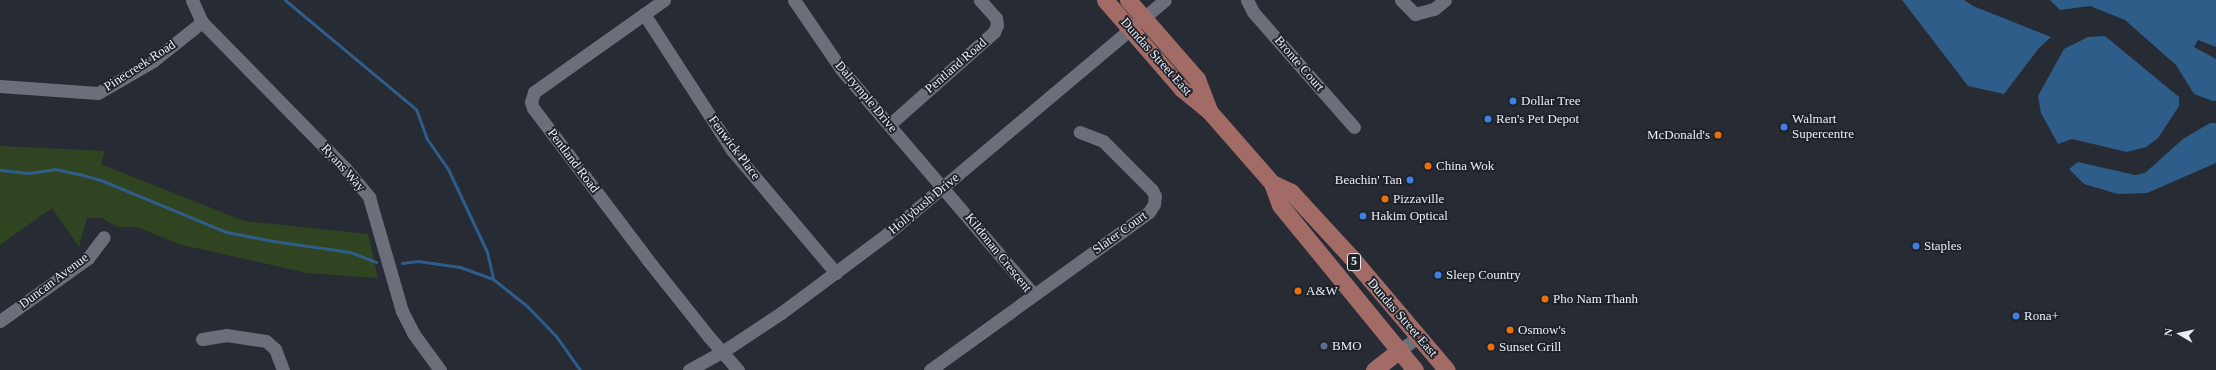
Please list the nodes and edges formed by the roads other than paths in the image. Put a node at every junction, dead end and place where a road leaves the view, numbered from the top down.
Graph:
1 (192, 0) edge
2 (664, 0) edge
3 (794, 0) edge
4 (980, 0) edge
5 (1106, 0) edge
6 (1128, 0) edge
7 (1165, 0) edge
8 (1247, 0) edge
9 (1400, 0) edge
10 (1445, 0) edge
11 (644, 14) junction
12 (1144, 18) junction
13 (202, 22) junction
14 (1130, 29) junction
15 (0, 86) edge
16 (1209, 111) junction
17 (889, 125) junction
18 (1354, 127) dead end
19 (1080, 132) dead end
20 (1272, 183) junction
21 (944, 189) junction
22 (104, 237) dead end
23 (836, 272) junction
24 (1033, 294) junction
25 (0, 321) edge
26 (1419, 336) junction
27 (202, 339) dead end
28 (1430, 349) junction
29 (722, 352) junction
30 (1407, 363) edge
31 (283, 370) edge
32 (440, 370) edge
33 (689, 370) edge
34 (738, 370) edge
35 (930, 370) edge
36 (1374, 370) edge
37 (1447, 370) edge

1 - 13 street, Ryans Way
2 - 11 street, Pentland Road
3 - 17 street, Dalrymple Drive
4 - 17 street, Pentland Road
5 - 14 main road, Dundas Street East / 5
6 - 12 main road, Dundas Street East / 5
7 - 12 street, Hollybush Drive
8 - 18 street, Bronte Court
9 - 10 street
11 - 23 street, Fenwick Place
11 - 29 street, Pentland Road
12 - 14 street, Hollybush Drive
12 - 16 main road, Dundas Street East / 5
13 - 15 street, Pinecreek Road
13 - 32 street, Ryans Way
14 - 16 main road, Dundas Street East / 5
14 - 21 street, Hollybush Drive
16 - 20 main road, Dundas Street East / 5
17 - 21 street, Dalrymple Drive
19 - 24 street, Slater Court
20 - 26 main road, Dundas Street East / 5
20 - 30 main road, Dundas Street East / 5
21 - 23 street, Hollybush Drive
21 - 24 street, Kildonan Crescent
22 - 25 street, Duncan Avenue
23 - 29 street, Hollybush Drive
24 - 35 street, Kildonan Crescent
26 - 28 main road, Dundas Street East / 5
26 - 30 street
27 - 31 street
28 - 30 main road
28 - 37 main road, Dundas Street East / 5
29 - 33 street, Hollybush Drive
29 - 34 street
30 - 36 main road

